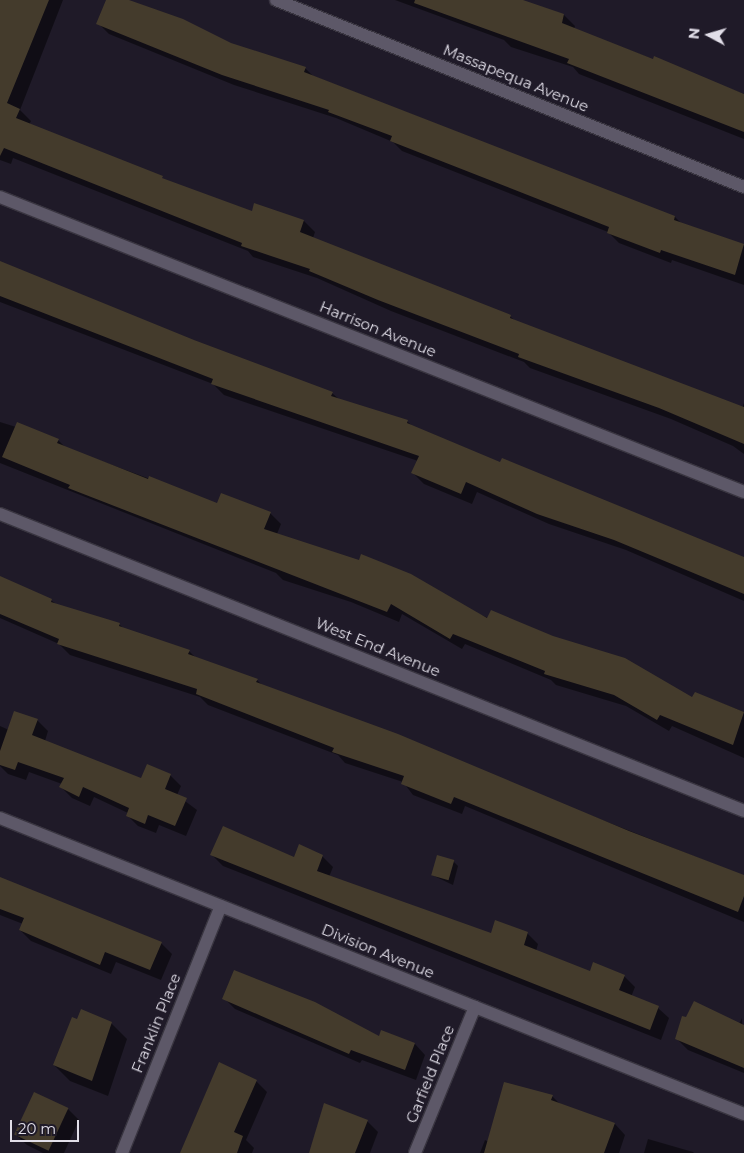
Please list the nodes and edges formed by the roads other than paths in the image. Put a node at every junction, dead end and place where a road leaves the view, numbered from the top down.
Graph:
1 (276, 0) edge
2 (744, 187) edge
3 (0, 197) edge
4 (744, 492) edge
5 (0, 514) edge
6 (744, 811) edge
7 (0, 818) edge
8 (221, 906) junction
9 (475, 1007) junction
10 (744, 1114) edge
11 (122, 1153) edge
12 (415, 1153) edge

1 - 2 street, Massapequa Avenue
3 - 4 street, Harrison Avenue
5 - 6 street, West End Avenue
7 - 8 street, Division Avenue
8 - 9 street, Division Avenue
8 - 11 street, Franklin Place
9 - 10 street, Division Avenue
9 - 12 street, Garfield Place

